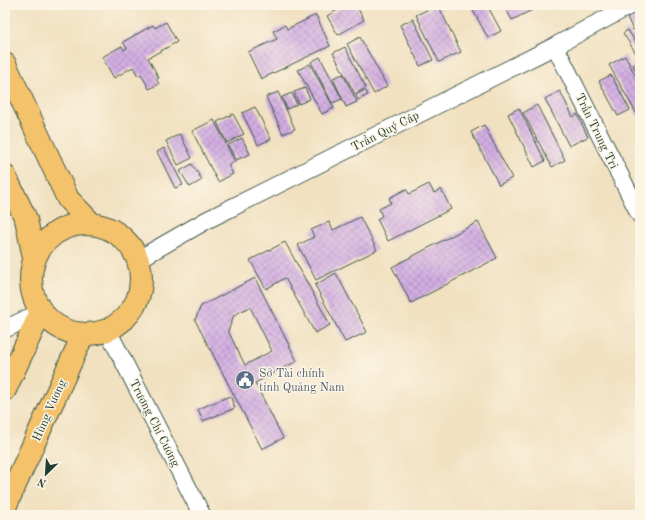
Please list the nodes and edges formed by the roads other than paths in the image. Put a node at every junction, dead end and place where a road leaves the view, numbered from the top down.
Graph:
1 (631, 5) edge
2 (554, 46) junction
3 (5, 64) edge
4 (5, 176) edge
5 (640, 215) edge
6 (91, 223) junction
7 (34, 258) junction
8 (139, 259) junction
9 (41, 312) junction
10 (5, 328) edge
11 (108, 331) junction
12 (83, 335) junction
13 (5, 390) edge
14 (5, 507) edge
15 (202, 515) edge

1 - 2 street, Trần Quý Cáp
2 - 5 street, Trần Trung Tri
2 - 8 street, Trần Quý Cáp
3 - 6 main road
4 - 7 main road
6 - 7 main road
6 - 8 main road
7 - 9 main road
8 - 11 main road
9 - 10 street
9 - 12 main road
9 - 13 main road
11 - 12 main road
11 - 15 street, Trương Chí Cương
12 - 14 main road, Hùng Vương

